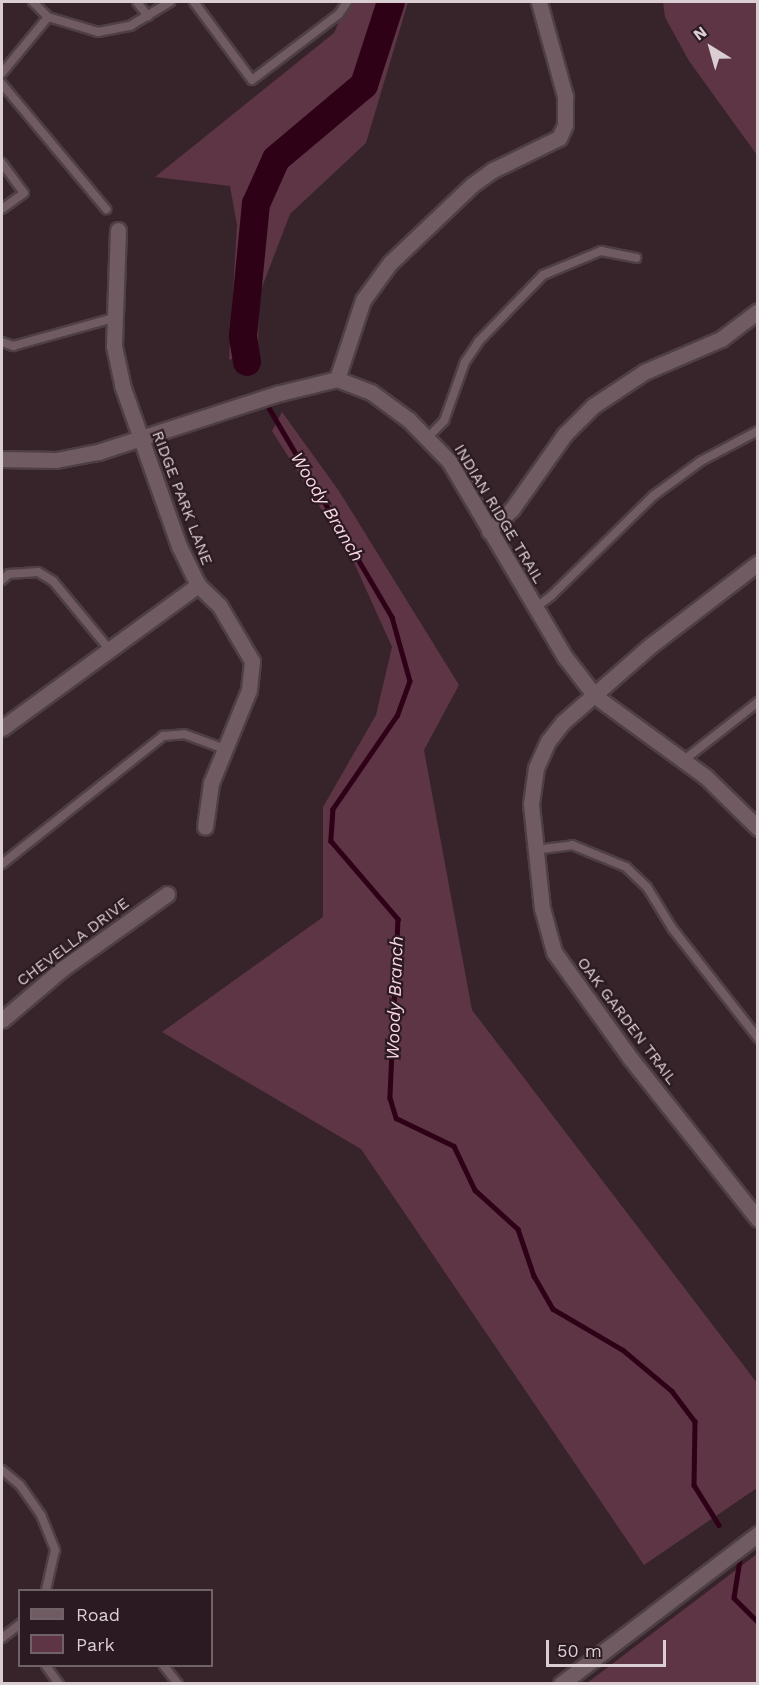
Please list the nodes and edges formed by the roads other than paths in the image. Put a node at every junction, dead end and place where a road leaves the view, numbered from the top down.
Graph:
1 (33, 2) edge
2 (137, 2) edge
3 (170, 2) edge
4 (194, 2) edge
5 (347, 2) edge
6 (539, 2) edge
7 (148, 16) junction
8 (48, 17) junction
9 (2, 73) edge
10 (2, 84) edge
11 (2, 163) edge
12 (106, 208) dead end
13 (2, 209) edge
14 (118, 230) dead end
15 (636, 258) dead end
16 (758, 312) edge
17 (114, 318) junction
18 (2, 342) edge
19 (337, 380) junction
20 (758, 431) edge
21 (428, 437) junction
22 (139, 439) junction
23 (2, 459) edge
24 (489, 531) junction
25 (758, 563) edge
26 (2, 580) edge
27 (198, 585) junction
28 (535, 608) junction
29 (109, 650) junction
30 (595, 696) junction
31 (758, 702) edge
32 (2, 728) edge
33 (225, 749) junction
34 (684, 760) junction
35 (205, 827) dead end
36 (758, 828) edge
37 (533, 850) junction
38 (2, 864) edge
39 (167, 894) dead end
40 (2, 1020) edge
41 (758, 1038) edge
42 (758, 1219) edge
43 (2, 1470) edge
44 (758, 1534) edge
45 (46, 1589) edge
46 (18, 1628) edge
47 (2, 1638) edge
48 (47, 1667) edge
49 (166, 1667) edge
50 (59, 1683) edge
51 (178, 1683) edge
52 (561, 1683) edge

1 - 8 lane
2 - 7 lane
3 - 7 lane
4 - 5 lane
6 - 19 street
7 - 8 lane
8 - 9 lane
10 - 12 lane
11 - 13 lane
14 - 17 street, RIDGE PARK LANE
15 - 21 lane
16 - 24 street
17 - 18 lane
17 - 22 street, RIDGE PARK LANE
19 - 21 street, INDIAN RIDGE TRAIL
19 - 22 street
20 - 28 lane
21 - 24 street, INDIAN RIDGE TRAIL
22 - 23 street
22 - 27 street, RIDGE PARK LANE
24 - 28 street, INDIAN RIDGE TRAIL
25 - 30 street, OAK GARDEN TRAIL
26 - 29 lane
27 - 29 street
27 - 33 street, RIDGE PARK LANE
28 - 30 street, INDIAN RIDGE TRAIL
29 - 32 street
30 - 34 street, INDIAN RIDGE TRAIL
30 - 37 street, OAK GARDEN TRAIL
31 - 34 lane
33 - 35 street, RIDGE PARK LANE
33 - 38 lane
34 - 36 street, INDIAN RIDGE TRAIL
37 - 41 lane
37 - 42 street, OAK GARDEN TRAIL
39 - 40 street, CHEVELLA DRIVE
43 - 45 lane
44 - 52 street
46 - 47 lane
48 - 50 lane
49 - 51 lane

